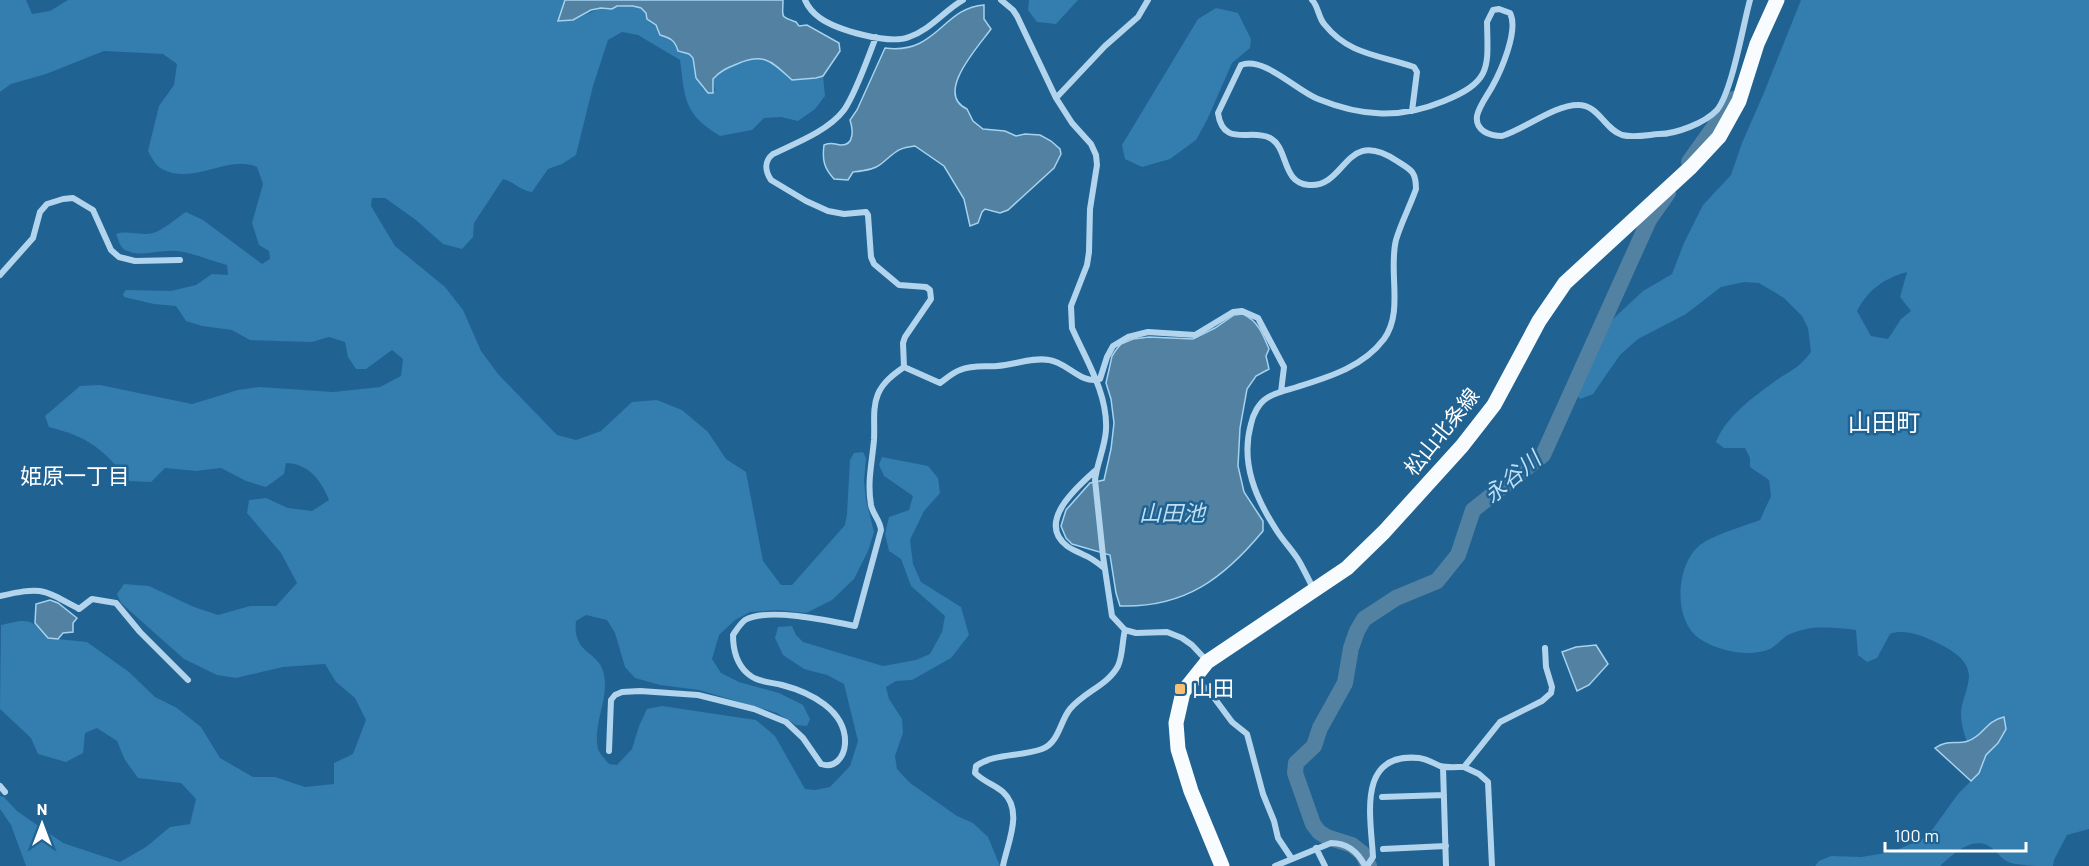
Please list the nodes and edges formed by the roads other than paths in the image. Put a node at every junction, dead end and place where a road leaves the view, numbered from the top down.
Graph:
1 (805, 0) edge
2 (963, 0) edge
3 (1001, 0) edge
4 (1148, 0) edge
5 (1312, 0) edge
6 (1750, 0) edge
7 (1777, 0) edge
8 (876, 37) junction
9 (1056, 98) junction
10 (1412, 111) junction
11 (180, 260) dead end
12 (0, 275) edge
13 (904, 368) junction
14 (1096, 380) junction
15 (1281, 392) junction
16 (1096, 470) junction
17 (1104, 568) junction
18 (1314, 590) junction
19 (0, 596) edge
20 (1125, 630) junction
21 (1545, 648) dead end
22 (1207, 662) junction
23 (1194, 676) junction
24 (188, 680) dead end
25 (609, 751) dead end
26 (1443, 767) junction
27 (1464, 767) junction
28 (1444, 795) junction
29 (1382, 797) dead end
30 (1446, 846) junction
31 (1316, 848) junction
32 (1383, 849) dead end
33 (1292, 859) junction
34 (1003, 866) edge
35 (1222, 866) edge
36 (1275, 866) edge
37 (1325, 866) edge
38 (1366, 866) edge
39 (1446, 866) edge
40 (1492, 866) edge

1 - 8 street
2 - 8 street
3 - 9 street
4 - 9 street
5 - 10 street
6 - 10 street
7 - 18 main road, 松山北条線
8 - 13 street
9 - 14 street
10 - 15 street
11 - 12 street
13 - 14 street
13 - 25 street
14 - 15 street
14 - 16 street
15 - 18 street
16 - 17 street
16 - 17 street
17 - 20 street
18 - 22 main road, 松山北条線
19 - 24 street
20 - 22 street
20 - 34 street
21 - 27 street
22 - 23 main road, 松山北条線
23 - 33 street
23 - 35 main road, 松山北条線
26 - 27 street
26 - 28 street
26 - 38 street
27 - 40 street
28 - 29 street
28 - 30 street
30 - 32 street
30 - 39 street
31 - 33 street
31 - 37 street
31 - 38 street
33 - 36 street

